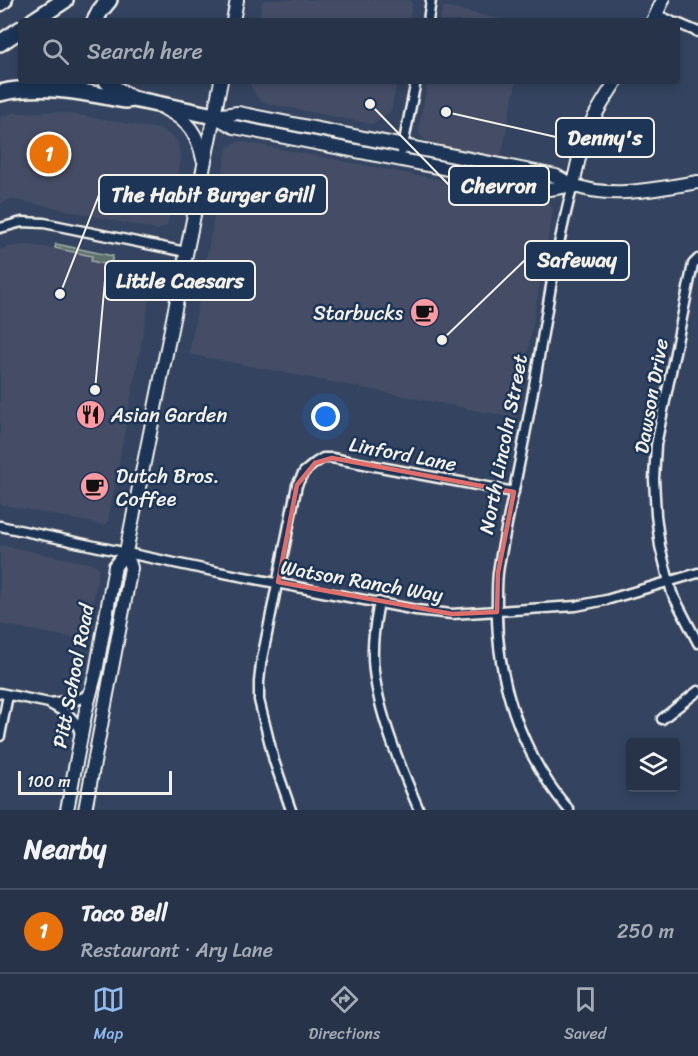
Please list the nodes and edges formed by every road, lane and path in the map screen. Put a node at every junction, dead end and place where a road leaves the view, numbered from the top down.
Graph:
1 (4, 0) edge
2 (65, 0) edge
3 (109, 0) edge
4 (237, 0) edge
5 (431, 0) edge
6 (663, 0) edge
7 (0, 3) edge
8 (38, 18) edge
9 (96, 18) edge
10 (234, 18) edge
11 (428, 18) edge
12 (655, 18) edge
13 (680, 24) edge
14 (18, 31) edge
15 (698, 32) edge
16 (0, 43) edge
17 (110, 84) edge
18 (220, 84) edge
19 (415, 84) edge
20 (614, 84) edge
21 (0, 93) edge
22 (133, 99) junction
23 (150, 103) junction
24 (214, 116) junction
25 (404, 146) junction
26 (401, 160) junction
27 (203, 170) junction
28 (698, 182) edge
29 (573, 185) junction
30 (0, 228) edge
31 (186, 252) junction
32 (698, 259) edge
33 (514, 492) junction
34 (0, 526) edge
35 (126, 552) junction
36 (698, 573) edge
37 (278, 582) junction
38 (669, 582) junction
39 (379, 602) junction
40 (497, 612) junction
41 (698, 643) edge
42 (91, 690) junction
43 (698, 692) edge
44 (4, 694) edge
45 (49, 703) junction
46 (662, 719) dead end
47 (81, 735) junction
48 (0, 736) edge
49 (67, 810) edge
50 (85, 810) edge
51 (291, 810) edge
52 (419, 810) edge
53 (569, 810) edge

1 - 7 highway
2 - 8 highway
3 - 9 highway
4 - 10 main road
5 - 11 street
6 - 12 main road
13 - 15 street
14 - 16 highway
17 - 22 highway
18 - 24 main road, Pitt School Road
19 - 25 street
20 - 29 main road, North Lincoln Street
21 - 22 highway
22 - 23 highway
23 - 24 highway
23 - 27 main road
24 - 25 main road
24 - 26 main road
24 - 27 main road, Pitt School Road
25 - 26 street
25 - 29 main road
26 - 29 main road
27 - 31 main road, Pitt School Road
28 - 29 main road
29 - 33 street, North Lincoln Street
30 - 31 street
31 - 35 main road, Pitt School Road
32 - 38 street, Dawson Drive
33 - 37 street, Linford Lane
33 - 40 street, North Lincoln Street
34 - 35 street, Watson Ranch Way
35 - 37 street, Watson Ranch Way
35 - 42 main road, Pitt School Road
35 - 50 main road, Pitt School Road
36 - 38 street, Watson Ranch Way
37 - 39 street, Watson Ranch Way
37 - 51 street
38 - 40 street, Watson Ranch Way
38 - 41 street, Dawson Drive
39 - 40 street, Watson Ranch Way
39 - 52 street
40 - 53 street, North Lincoln Street
42 - 45 street
42 - 47 main road, Pitt School Road
43 - 46 street
44 - 45 street
44 - 48 street
45 - 47 street
47 - 49 main road, Pitt School Road

